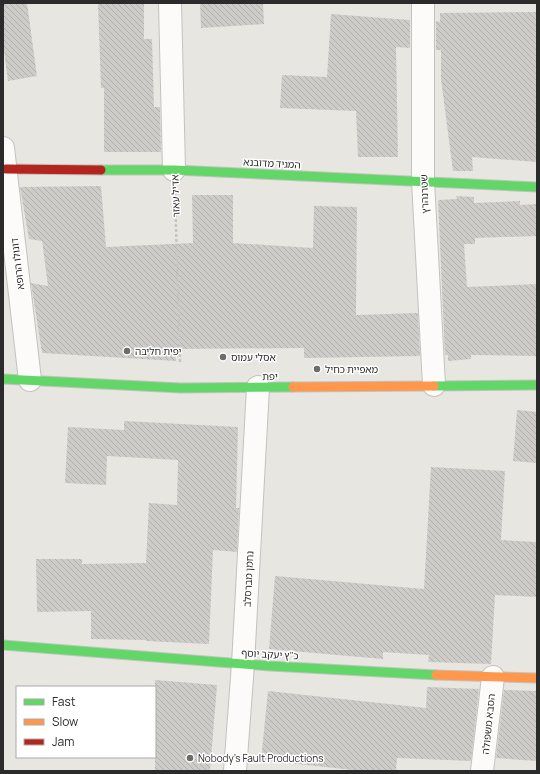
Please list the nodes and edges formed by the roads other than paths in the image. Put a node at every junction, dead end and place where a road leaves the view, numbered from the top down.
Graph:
1 (170, 3) edge
2 (423, 3) edge
3 (5, 159) edge
4 (174, 170) junction
5 (423, 181) junction
6 (537, 187) edge
7 (3, 379) edge
8 (30, 380) junction
9 (434, 384) junction
10 (537, 385) edge
11 (258, 387) junction
12 (3, 645) edge
13 (243, 664) junction
14 (493, 677) junction
15 (537, 678) edge
16 (235, 771) edge
17 (482, 771) edge

1 - 4 street, אדיל עאזר
2 - 5 street, שטרנהרץ
3 - 4 street, המגיד מדובנא
3 - 8 street, דונולו הרופא
4 - 5 street, המגיד מדובנא
5 - 6 street, המגיד מדובנא
5 - 9 street, שטרנהרץ
7 - 8 street, יפת
8 - 11 street, יפת
9 - 10 street, יפת
9 - 11 street, יפת
11 - 13 street, נחמן מברסלב
12 - 13 street, כ"ץ יעקב יוסף
13 - 14 street, כ"ץ יעקב יוסף
13 - 16 street, נחמן מברסלב
14 - 15 street, כ"ץ יעקב יוסף
14 - 17 street, הסבא משפולה

